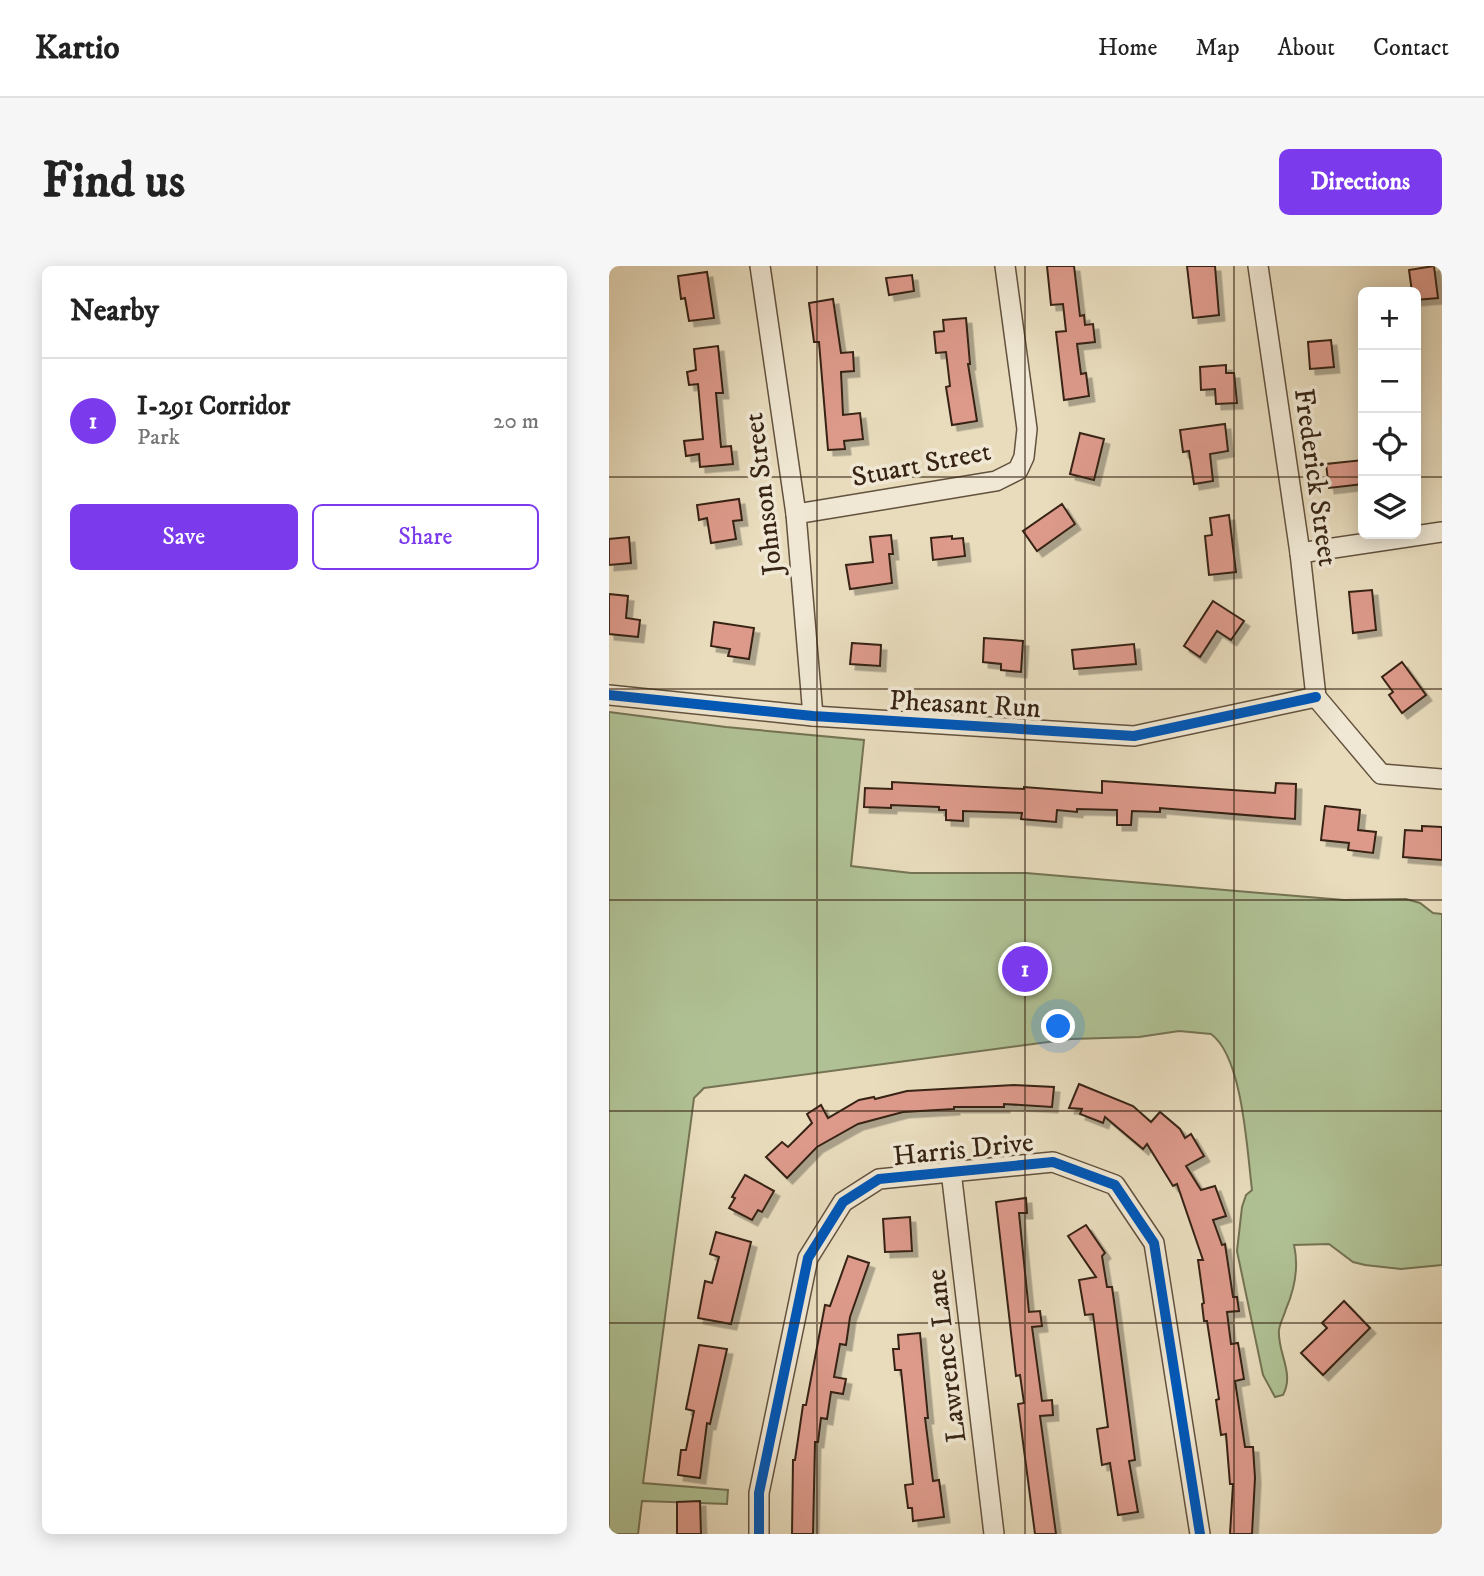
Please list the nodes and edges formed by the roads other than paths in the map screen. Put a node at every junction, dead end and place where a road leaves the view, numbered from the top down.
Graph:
1 (760, 266) edge
2 (1005, 266) edge
3 (1258, 266) edge
4 (796, 514) junction
5 (1442, 532) edge
6 (1300, 553) junction
7 (609, 695) edge
8 (1316, 697) junction
9 (813, 716) junction
10 (1442, 779) edge
11 (951, 1171) junction
12 (759, 1534) edge
13 (994, 1534) edge
14 (1200, 1534) edge

1 - 4 street, Johnson Street
2 - 4 street, Stuart Street
3 - 6 street, Frederick Street
4 - 9 street, Johnson Street
5 - 6 street
6 - 8 street, Frederick Street
7 - 9 street, Pheasant Run
8 - 9 street, Pheasant Run
8 - 10 street
11 - 12 street, Harris Drive
11 - 13 street, Lawrence Lane
11 - 14 street, Harris Drive

